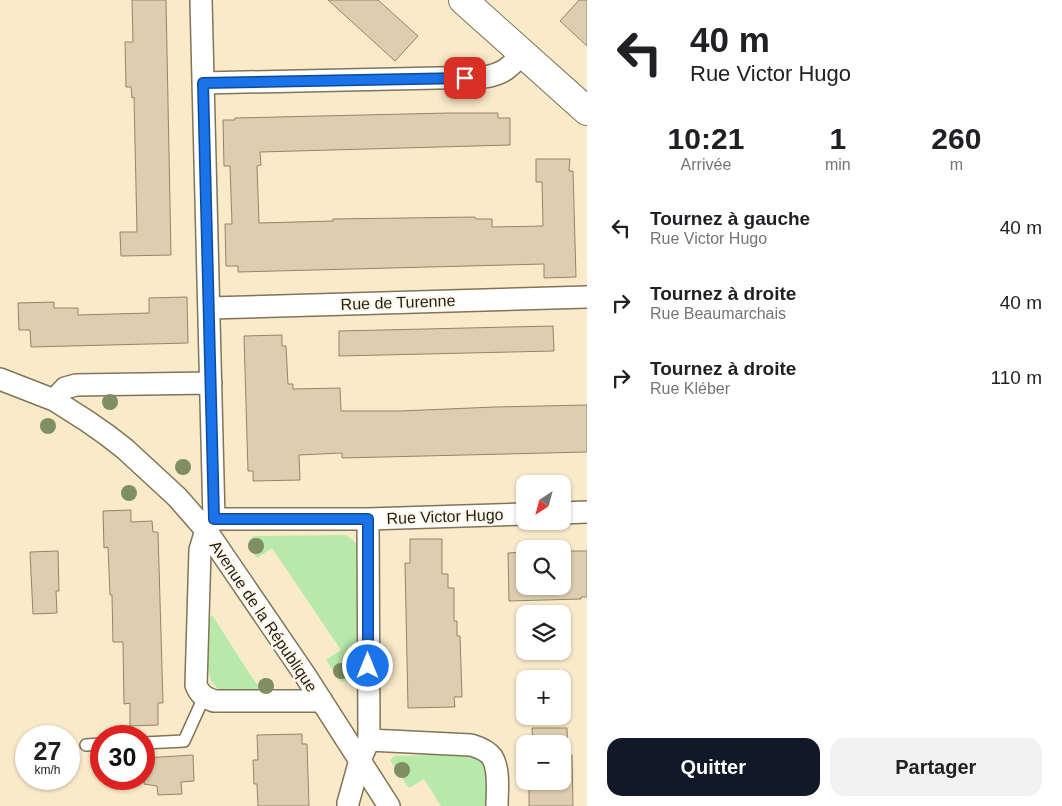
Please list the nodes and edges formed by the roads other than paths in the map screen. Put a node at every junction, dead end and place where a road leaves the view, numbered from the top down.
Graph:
1 (201, 0) edge
2 (463, 0) edge
3 (523, 53) junction
4 (203, 83) junction
5 (587, 111) edge
6 (587, 297) edge
7 (209, 308) junction
8 (0, 379) edge
9 (211, 383) junction
10 (54, 400) junction
11 (587, 512) edge
12 (571, 513) edge
13 (516, 514) edge
14 (368, 519) junction
15 (210, 525) junction
16 (204, 697) junction
17 (322, 701) junction
18 (369, 740) junction
19 (155, 742) edge
20 (86, 745) dead end
21 (90, 745) edge
22 (360, 760) junction
23 (348, 806) edge
24 (389, 806) edge
25 (497, 806) edge

1 - 4 street
2 - 3 street
3 - 4 street
3 - 5 street
4 - 7 street
6 - 7 street, Rue de Turenne
7 - 9 street
8 - 10 street, Avenue de la République
9 - 10 street
9 - 15 street
10 - 15 street, Avenue de la République
11 - 12 street
13 - 14 street, Rue Victor Hugo
14 - 15 street, Rue Victor Hugo
14 - 18 street
15 - 16 street, Avenue de la République
15 - 17 street, Avenue de la République
16 - 17 street, Avenue de la République
16 - 19 lane
17 - 22 street, Avenue de la République
18 - 22 street
18 - 25 street
20 - 21 lane
22 - 23 street
22 - 24 street, Avenue de la République

